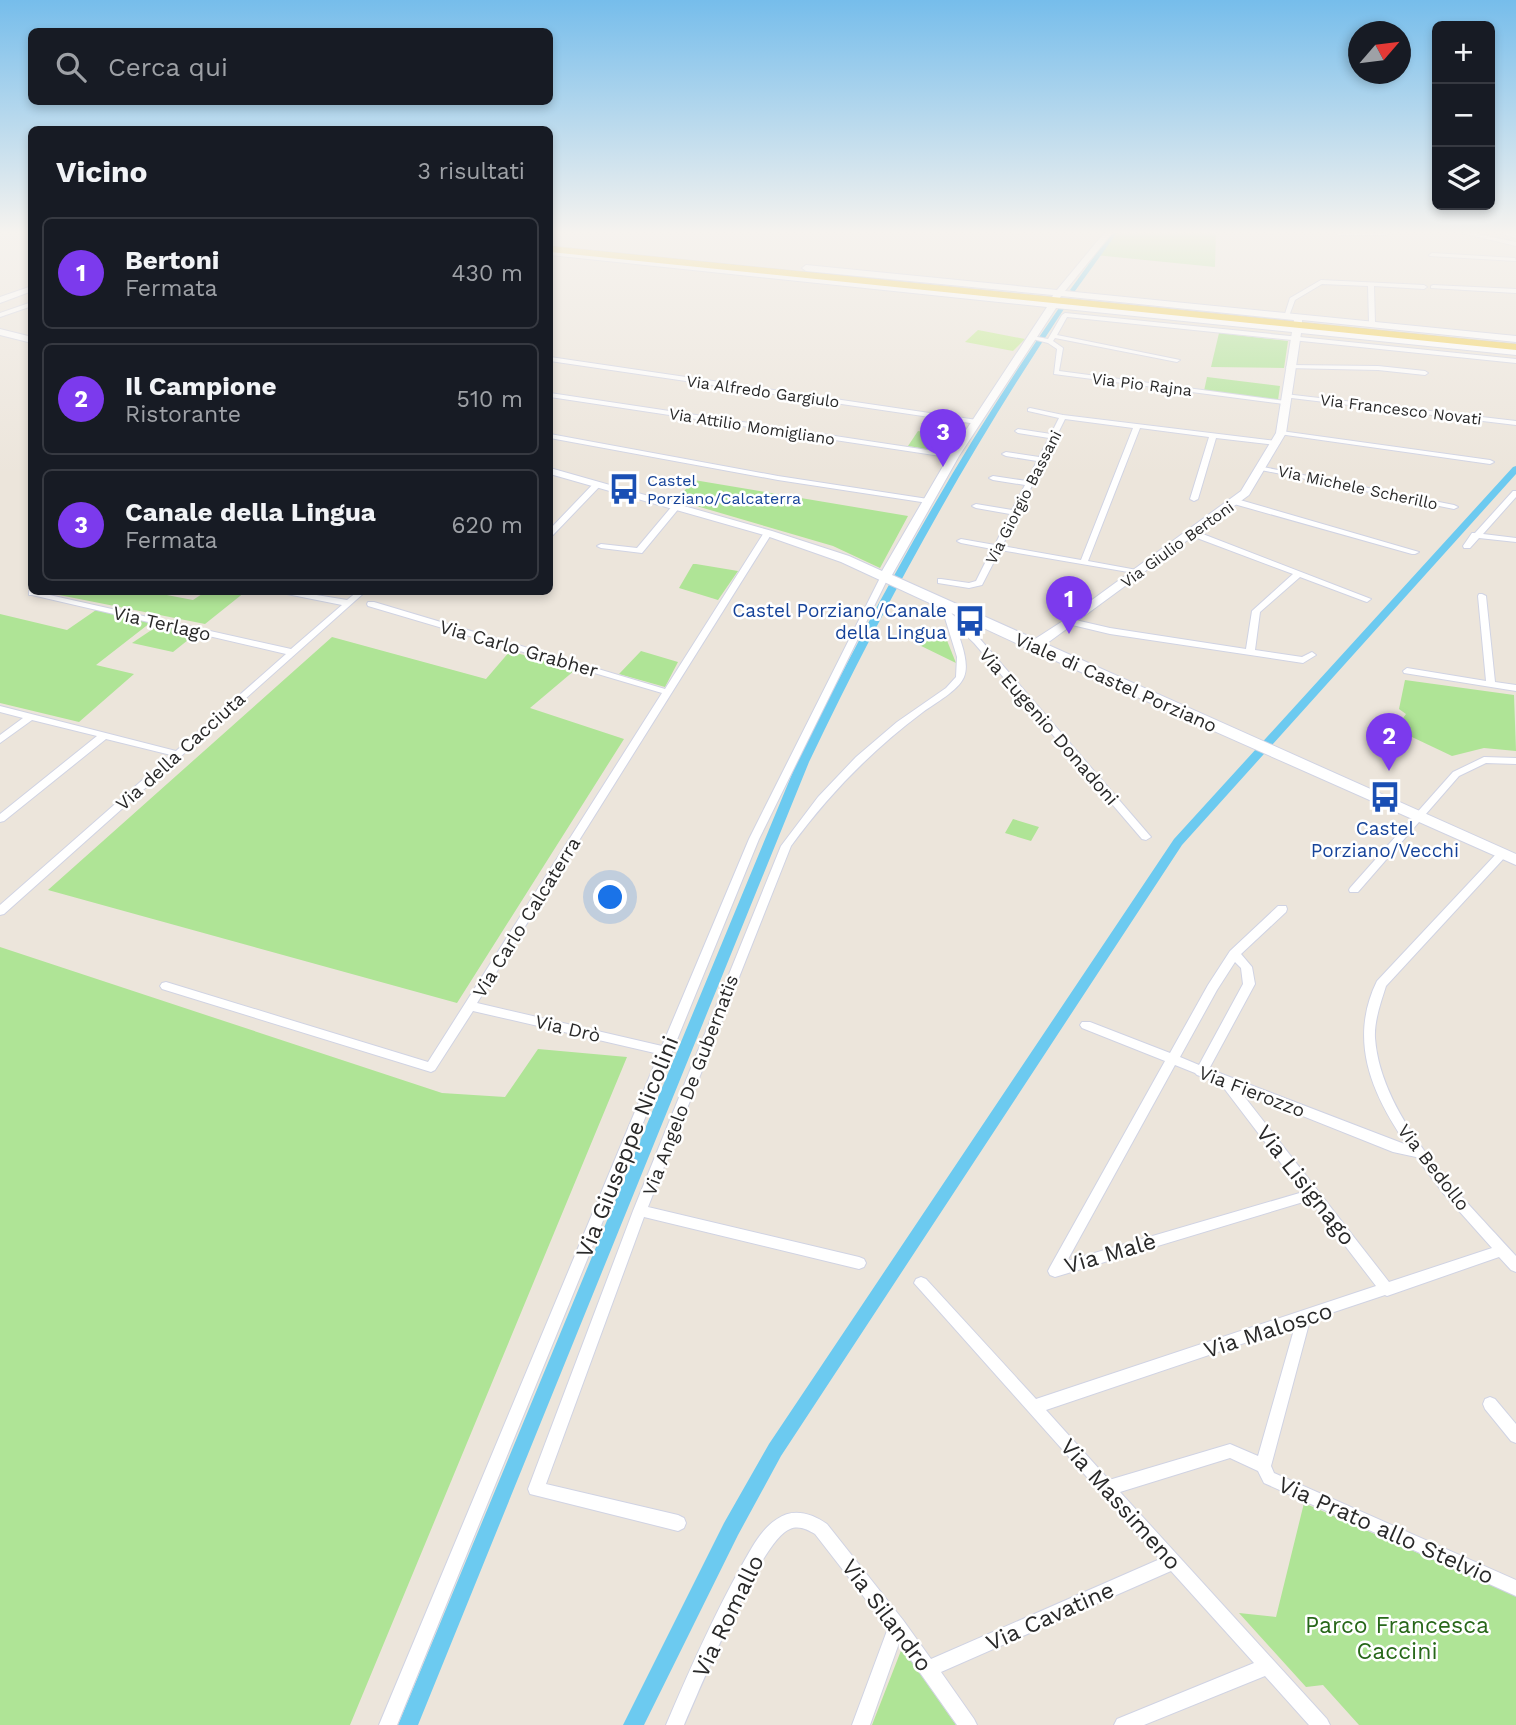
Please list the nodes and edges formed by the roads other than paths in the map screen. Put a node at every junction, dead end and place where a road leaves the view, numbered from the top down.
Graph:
1 (1047, 314) edge
2 (1188, 314) edge
3 (1221, 314) edge
4 (1236, 314) edge
5 (1293, 314) edge
6 (1372, 314) edge
7 (1372, 323) dead end
8 (1294, 325) junction
9 (0, 332) edge
10 (1034, 338) junction
11 (28, 339) edge
12 (1050, 339) junction
13 (1408, 341) junction
14 (1516, 346) edge
15 (1419, 352) junction
16 (553, 359) edge
17 (1177, 359) dead end
18 (1516, 361) edge
19 (1289, 367) junction
20 (1425, 373) dead end
21 (553, 395) edge
22 (1285, 399) junction
23 (1030, 410) dead end
24 (1063, 417) junction
25 (977, 422) junction
26 (1516, 423) edge
27 (1137, 426) junction
28 (1018, 431) dead end
29 (1213, 435) junction
30 (1053, 436) junction
31 (553, 437) edge
32 (1279, 438) junction
33 (1006, 454) dead end
34 (954, 456) junction
35 (1042, 460) junction
36 (1490, 462) dead end
37 (1261, 467) junction
38 (553, 472) edge
39 (993, 478) dead end
40 (598, 484) junction
41 (1030, 484) junction
42 (1516, 493) edge
43 (1194, 499) dead end
44 (928, 501) junction
45 (1237, 502) junction
46 (976, 506) dead end
47 (676, 507) junction
48 (1454, 508) dead end
49 (1015, 513) junction
50 (553, 530) edge
51 (768, 533) junction
52 (1192, 533) junction
53 (1475, 535) junction
54 (1516, 540) edge
55 (961, 541) dead end
56 (601, 546) dead end
57 (1467, 546) dead end
58 (998, 547) junction
59 (1416, 552) dead end
60 (1084, 562) junction
61 (1137, 572) junction
62 (1299, 573) junction
63 (886, 579) junction
64 (941, 582) dead end
65 (41, 595) edge
66 (303, 595) edge
67 (356, 595) edge
68 (1482, 596) dead end
69 (1367, 599) dead end
70 (347, 603) junction
71 (371, 604) dead end
72 (948, 611) junction
73 (1071, 622) junction
74 (1034, 646) junction
75 (292, 652) junction
76 (1250, 652) junction
77 (1312, 655) dead end
78 (1407, 671) dead end
79 (1491, 684) junction
80 (1516, 688) edge
81 (667, 691) junction
82 (0, 709) edge
83 (30, 717) junction
84 (103, 736) junction
85 (0, 740) edge
86 (178, 754) junction
87 (1516, 761) edge
88 (1420, 817) junction
89 (0, 819) edge
90 (1146, 837) dead end
91 (1509, 857) edge
92 (1354, 890) dead end
93 (1282, 909) dead end
94 (0, 911) edge
95 (1234, 954) junction
96 (166, 986) dead end
97 (470, 1006) junction
98 (1086, 1025) dead end
99 (665, 1051) junction
100 (1171, 1060) junction
101 (1201, 1072) junction
102 (1225, 1081) junction
103 (1419, 1153) junction
104 (1313, 1194) junction
105 (640, 1211) junction
106 (1502, 1250) junction
107 (859, 1263) dead end
108 (1516, 1266) edge
109 (921, 1283) dead end
110 (1387, 1290) junction
111 (1304, 1318) junction
112 (1490, 1404) dead end
113 (1034, 1407) junction
114 (1516, 1436) edge
115 (1263, 1466) junction
116 (1107, 1488) junction
117 (796, 1520) joint
118 (678, 1523) dead end
119 (1172, 1562) junction
120 (1516, 1588) edge
121 (897, 1626) junction
122 (1268, 1666) junction
123 (928, 1669) junction
124 (388, 1725) edge
125 (675, 1725) edge
126 (861, 1725) edge
127 (968, 1725) edge
128 (1124, 1725) edge
129 (1321, 1725) edge

1 - 10 street
2 - 8 main road
3 - 8 main road
4 - 8 street
5 - 8 street
6 - 7 street
8 - 12 street
8 - 13 street
8 - 14 main road
8 - 15 street
8 - 19 street, Via Giulio Bertoni
9 - 11 street
10 - 12 street
10 - 25 street
12 - 17 street
12 - 22 street, Via Pio Rajna
13 - 14 street
13 - 15 street
15 - 18 street
16 - 25 street, Via Alfredo Gargiulo
19 - 20 street
19 - 22 street, Via Giulio Bertoni
21 - 34 street, Via Attilio Momigliano
22 - 26 street, Via Francesco Novati
22 - 32 street, Via Giulio Bertoni
23 - 24 street
24 - 27 street, Via Giorgio Bassani
24 - 30 street, Via Giorgio Bassani
25 - 34 street
27 - 29 street, Via Giorgio Bassani
27 - 60 street
28 - 30 street
29 - 32 street, Via Giorgio Bassani
29 - 43 street
30 - 35 street, Via Giorgio Bassani
31 - 44 street
32 - 36 street, Via Giorgio Bassani
32 - 37 street, Via Giulio Bertoni
33 - 35 street
34 - 44 street
35 - 41 street, Via Giorgio Bassani
37 - 45 street, Via Giulio Bertoni
37 - 48 street, Via Michele Scherillo
38 - 40 street, Viale di Castel Porziano
39 - 41 street
40 - 47 street, Viale di Castel Porziano
40 - 50 street
41 - 49 street, Via Giorgio Bassani
42 - 53 street
44 - 63 street
45 - 52 street, Via Giulio Bertoni
45 - 59 street
46 - 49 street
47 - 51 street, Viale di Castel Porziano
47 - 56 street
49 - 58 street, Via Giorgio Bassani
51 - 63 street, Viale di Castel Porziano
51 - 81 street, Via Carlo Calcaterra
52 - 61 street, Via Giulio Bertoni
52 - 62 street
53 - 54 street
53 - 57 street
55 - 58 street
58 - 60 street
58 - 64 street, Via Giorgio Bassani
60 - 61 street
61 - 73 street, Via Giulio Bertoni
62 - 69 street
62 - 76 street
63 - 72 street, Viale di Castel Porziano
63 - 99 street, Via Giuseppe Nicolini
65 - 75 street, Via Terlago
66 - 70 street
67 - 70 street, Via della Cacciuta
68 - 79 street
70 - 75 street, Via della Cacciuta
71 - 81 street, Via Carlo Grabher
72 - 74 street, Viale di Castel Porziano
72 - 90 street, Via Eugenio Donadoni
72 - 105 street, Via Angelo De Gubernatis
73 - 74 street, Via Giulio Bertoni
73 - 76 street
74 - 88 street, Viale di Castel Porziano
75 - 86 street, Via della Cacciuta
76 - 77 street
78 - 79 street
79 - 80 street
81 - 97 street, Via Carlo Calcaterra
82 - 83 street
83 - 84 street
83 - 85 street
84 - 86 street
84 - 89 street
86 - 94 street, Via della Cacciuta
87 - 88 street
88 - 91 street, Viale di Castel Porziano
88 - 92 street
91 - 103 street, Via Bedollo
93 - 95 street
95 - 100 street
95 - 101 street
96 - 97 street, Via Carlo Calcaterra
97 - 99 street, Via Drò
98 - 100 street, Via Fierozzo
99 - 124 street, Via Giuseppe Nicolini
100 - 101 street, Via Fierozzo
100 - 104 street, Via Malè
101 - 102 street, Via Fierozzo
102 - 103 street, Via Fierozzo
102 - 104 street, Via Lisignago
103 - 106 street, Via Bedollo
104 - 110 street, Via Lisignago
105 - 107 street
105 - 118 street, Via Angelo De Gubernatis
106 - 108 street, Via Bedollo
106 - 110 street, Via Malosco
109 - 113 street, Via Massimeno
110 - 111 street, Via Malosco
111 - 113 street, Via Malosco
111 - 115 street
112 - 114 street
113 - 116 street, Via Massimeno
115 - 116 street, Via Prato allo Stelvio
115 - 120 street, Via Prato allo Stelvio
116 - 119 street, Via Massimeno
117 - 121 street, Via Silandro
117 - 125 street, Via Romallo
119 - 122 street, Via Massimeno
119 - 123 street, Via Cavatine
121 - 123 street, Via Silandro
121 - 126 street
122 - 128 street
122 - 129 street, Via Massimeno
123 - 127 street, Via Silandro

